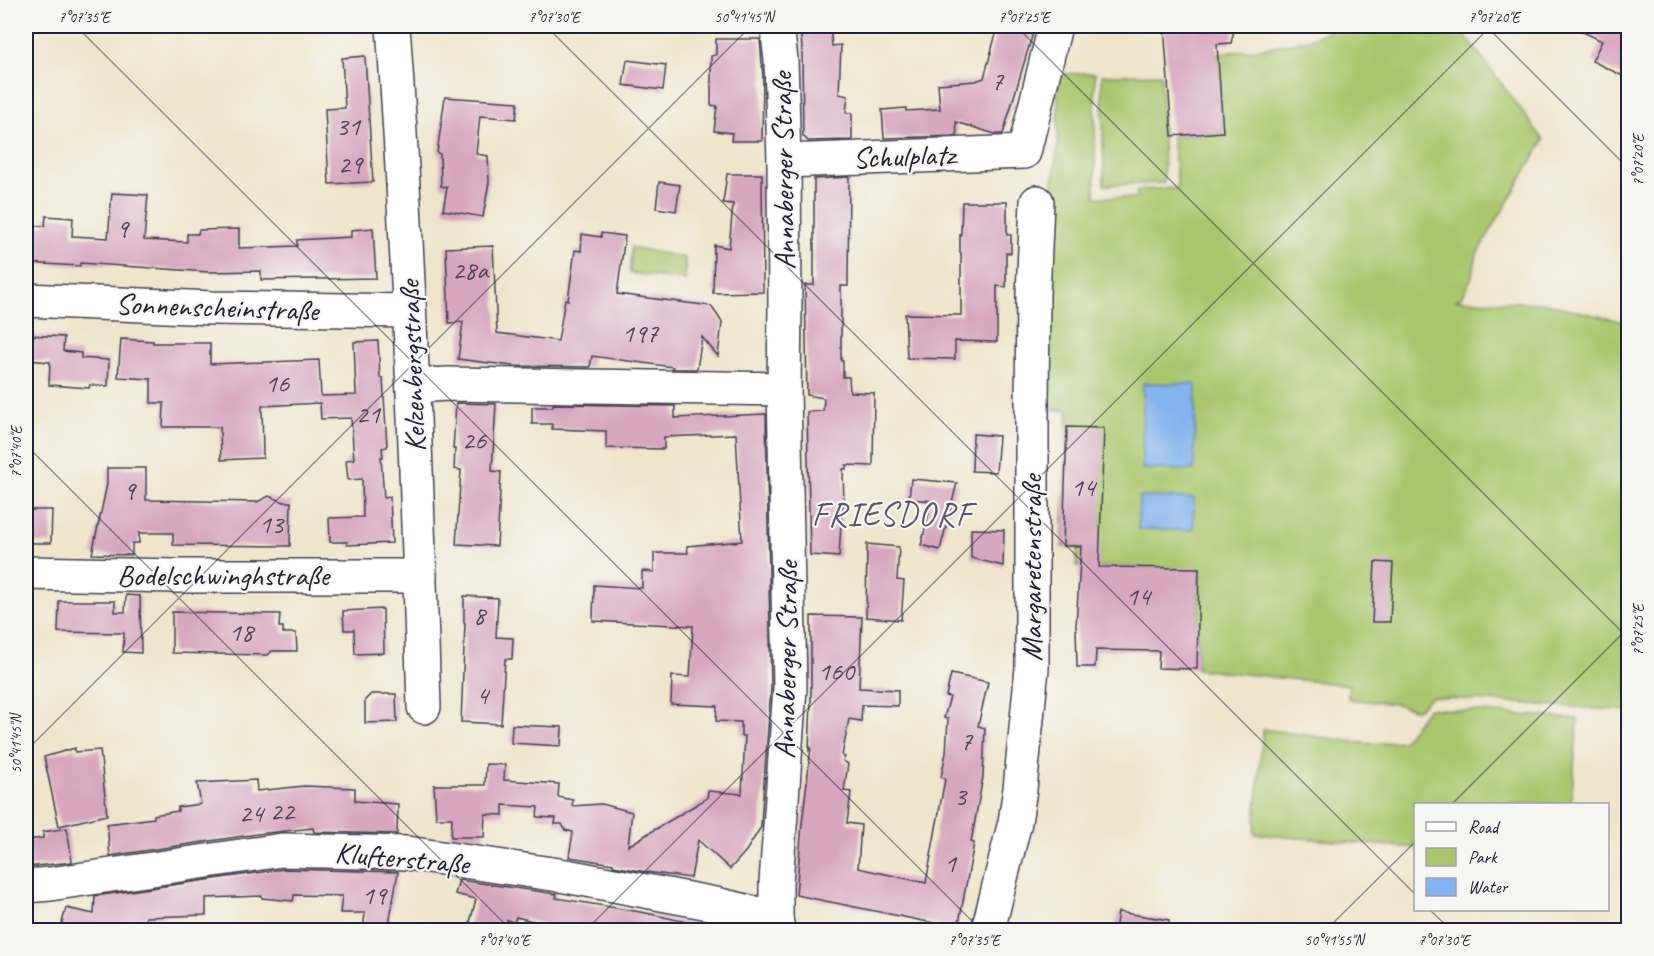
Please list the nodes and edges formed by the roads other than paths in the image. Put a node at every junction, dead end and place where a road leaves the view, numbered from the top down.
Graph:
1 (393, 26) edge
2 (777, 26) edge
3 (1055, 26) edge
4 (784, 161) junction
5 (1037, 202) dead end
6 (26, 300) edge
7 (409, 311) junction
8 (413, 386) junction
9 (784, 389) junction
10 (26, 573) edge
11 (420, 576) junction
12 (424, 707) dead end
13 (26, 886) edge
14 (777, 924) edge
15 (988, 930) edge

1 - 7 street, Kelzenbergstraße
2 - 4 street, Annaberger Straße
3 - 4 street, Schulplatz
4 - 9 street, Annaberger Straße
5 - 15 street, Margaretenstraße
6 - 7 street, Sonnenscheinstraße
7 - 8 street, Kelzenbergstraße
8 - 9 street
8 - 11 street, Kelzenbergstraße
9 - 14 street, Annaberger Straße
10 - 11 street, Bodelschwinghstraße
11 - 12 street, Kelzenbergstraße
13 - 14 street, Klufterstraße

